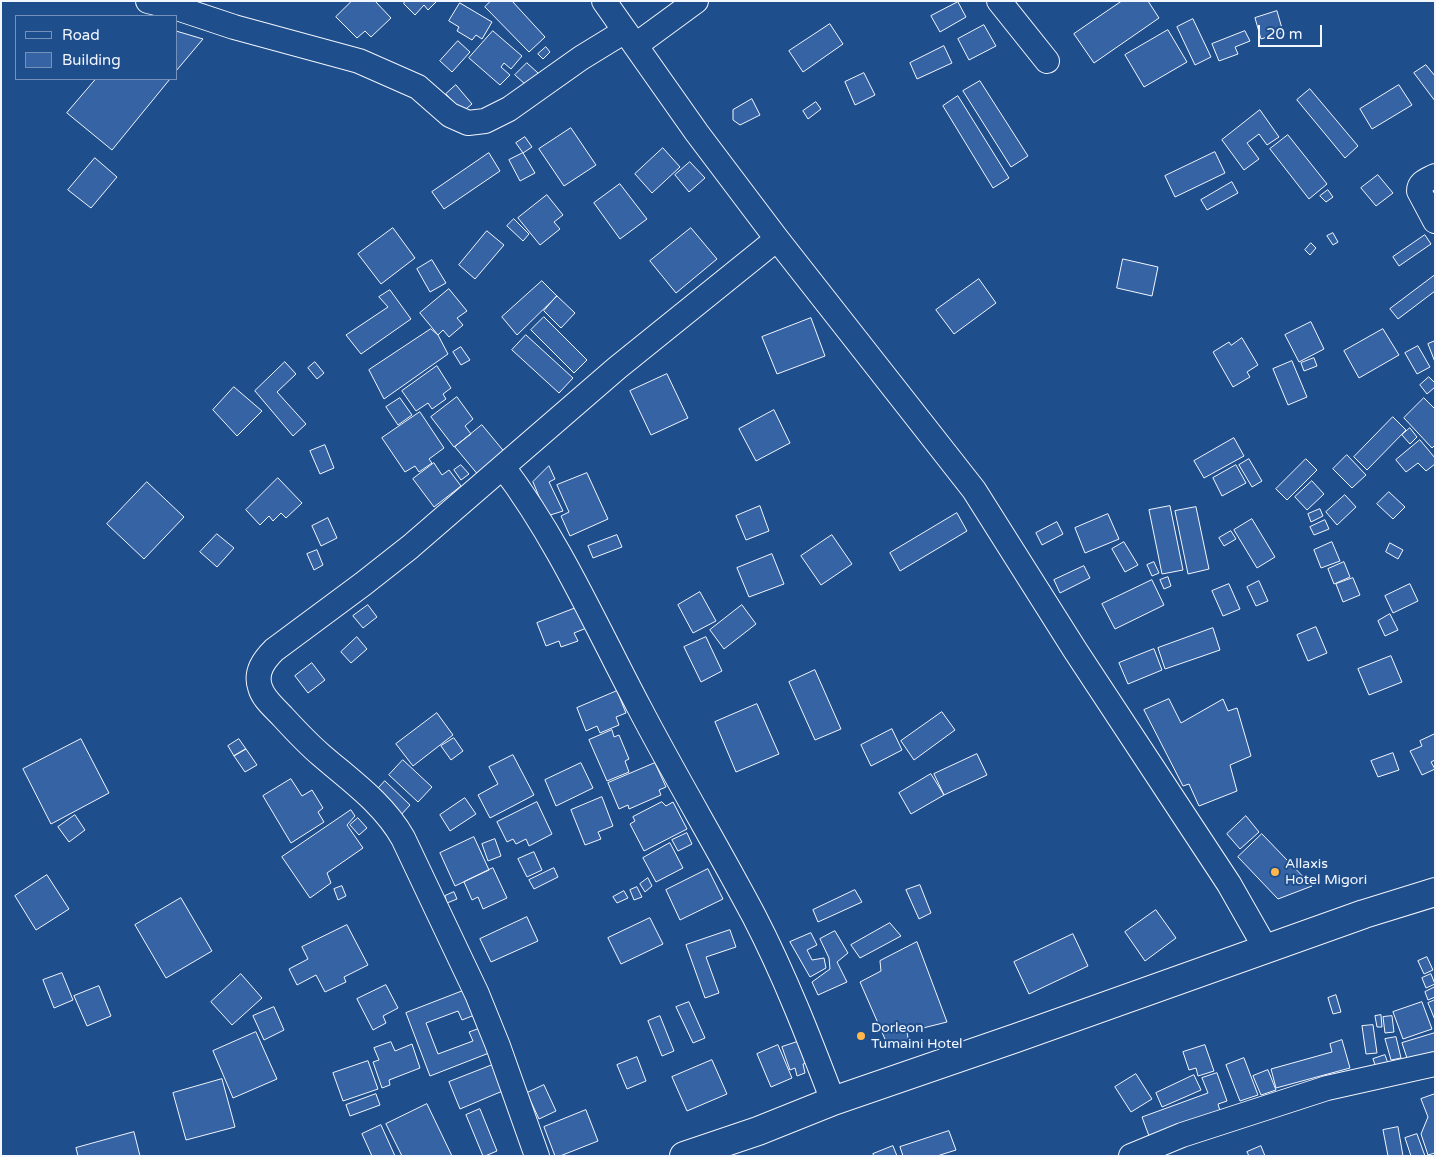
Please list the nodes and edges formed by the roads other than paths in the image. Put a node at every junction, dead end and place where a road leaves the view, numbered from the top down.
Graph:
1 (148, 1) edge
2 (604, 1) edge
3 (696, 1) edge
4 (999, 1) edge
5 (630, 38) junction
6 (1047, 62) dead end
7 (1435, 176) edge
8 (1435, 221) edge
9 (777, 238) junction
10 (503, 467) junction
11 (1435, 892) edge
12 (1266, 949) junction
13 (1435, 1064) edge
14 (833, 1100) junction
15 (537, 1156) edge
16 (684, 1156) edge
17 (1131, 1156) edge

1 - 5 street
2 - 5 street
3 - 5 street
4 - 6 street
5 - 9 street
7 - 8 street
9 - 10 street
9 - 12 street
10 - 14 street
10 - 15 street
11 - 12 highway
12 - 14 highway
13 - 17 street
14 - 16 highway

